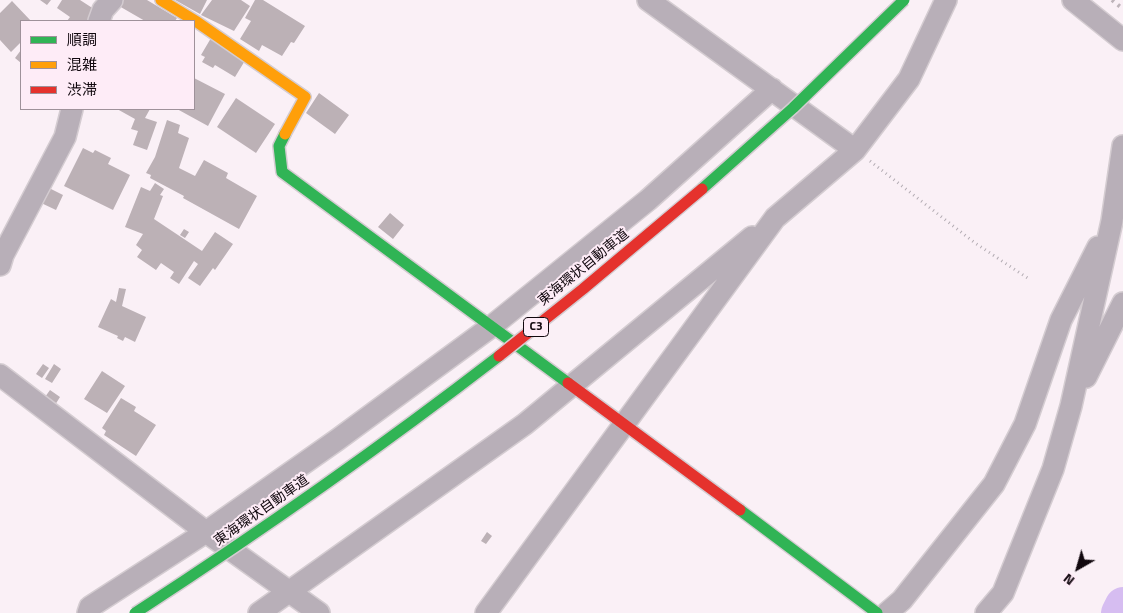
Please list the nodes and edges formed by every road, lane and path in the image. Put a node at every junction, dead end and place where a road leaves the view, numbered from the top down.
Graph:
1 (161, 0) edge
2 (648, 0) edge
3 (904, 0) edge
4 (946, 0) edge
5 (1073, 0) edge
6 (194, 20) edge
7 (195, 21) edge
8 (1123, 40) edge
9 (772, 90) junction
10 (72, 110) edge
11 (1123, 146) edge
12 (855, 150) junction
13 (775, 218) junction
14 (1112, 221) junction
15 (0, 265) edge
16 (1028, 279) dead end
17 (1123, 303) edge
18 (492, 326) junction
19 (0, 375) edge
20 (573, 386) junction
21 (1071, 406) junction
22 (625, 424) junction
23 (206, 532) junction
24 (290, 593) junction
25 (88, 613) edge
26 (135, 613) edge
27 (259, 613) edge
28 (319, 613) edge
29 (486, 613) edge
30 (877, 613) edge
31 (887, 613) edge
32 (986, 613) edge

1 - 6 main road
2 - 9 street
3 - 26 main road, 東海環状自動車道 / C3, bridge
4 - 12 street
5 - 8 street
7 - 18 main road
9 - 12 street
9 - 18 street
10 - 15 street
11 - 14 street
12 - 13 street
12 - 16 path
13 - 20 street
13 - 22 street
14 - 21 street
14 - 31 street
17 - 21 street
18 - 20 main road
18 - 23 street
19 - 23 street
20 - 22 main road
20 - 24 street
21 - 32 street
22 - 29 street
22 - 30 main road
23 - 24 street
23 - 25 street
24 - 27 street
24 - 28 street

